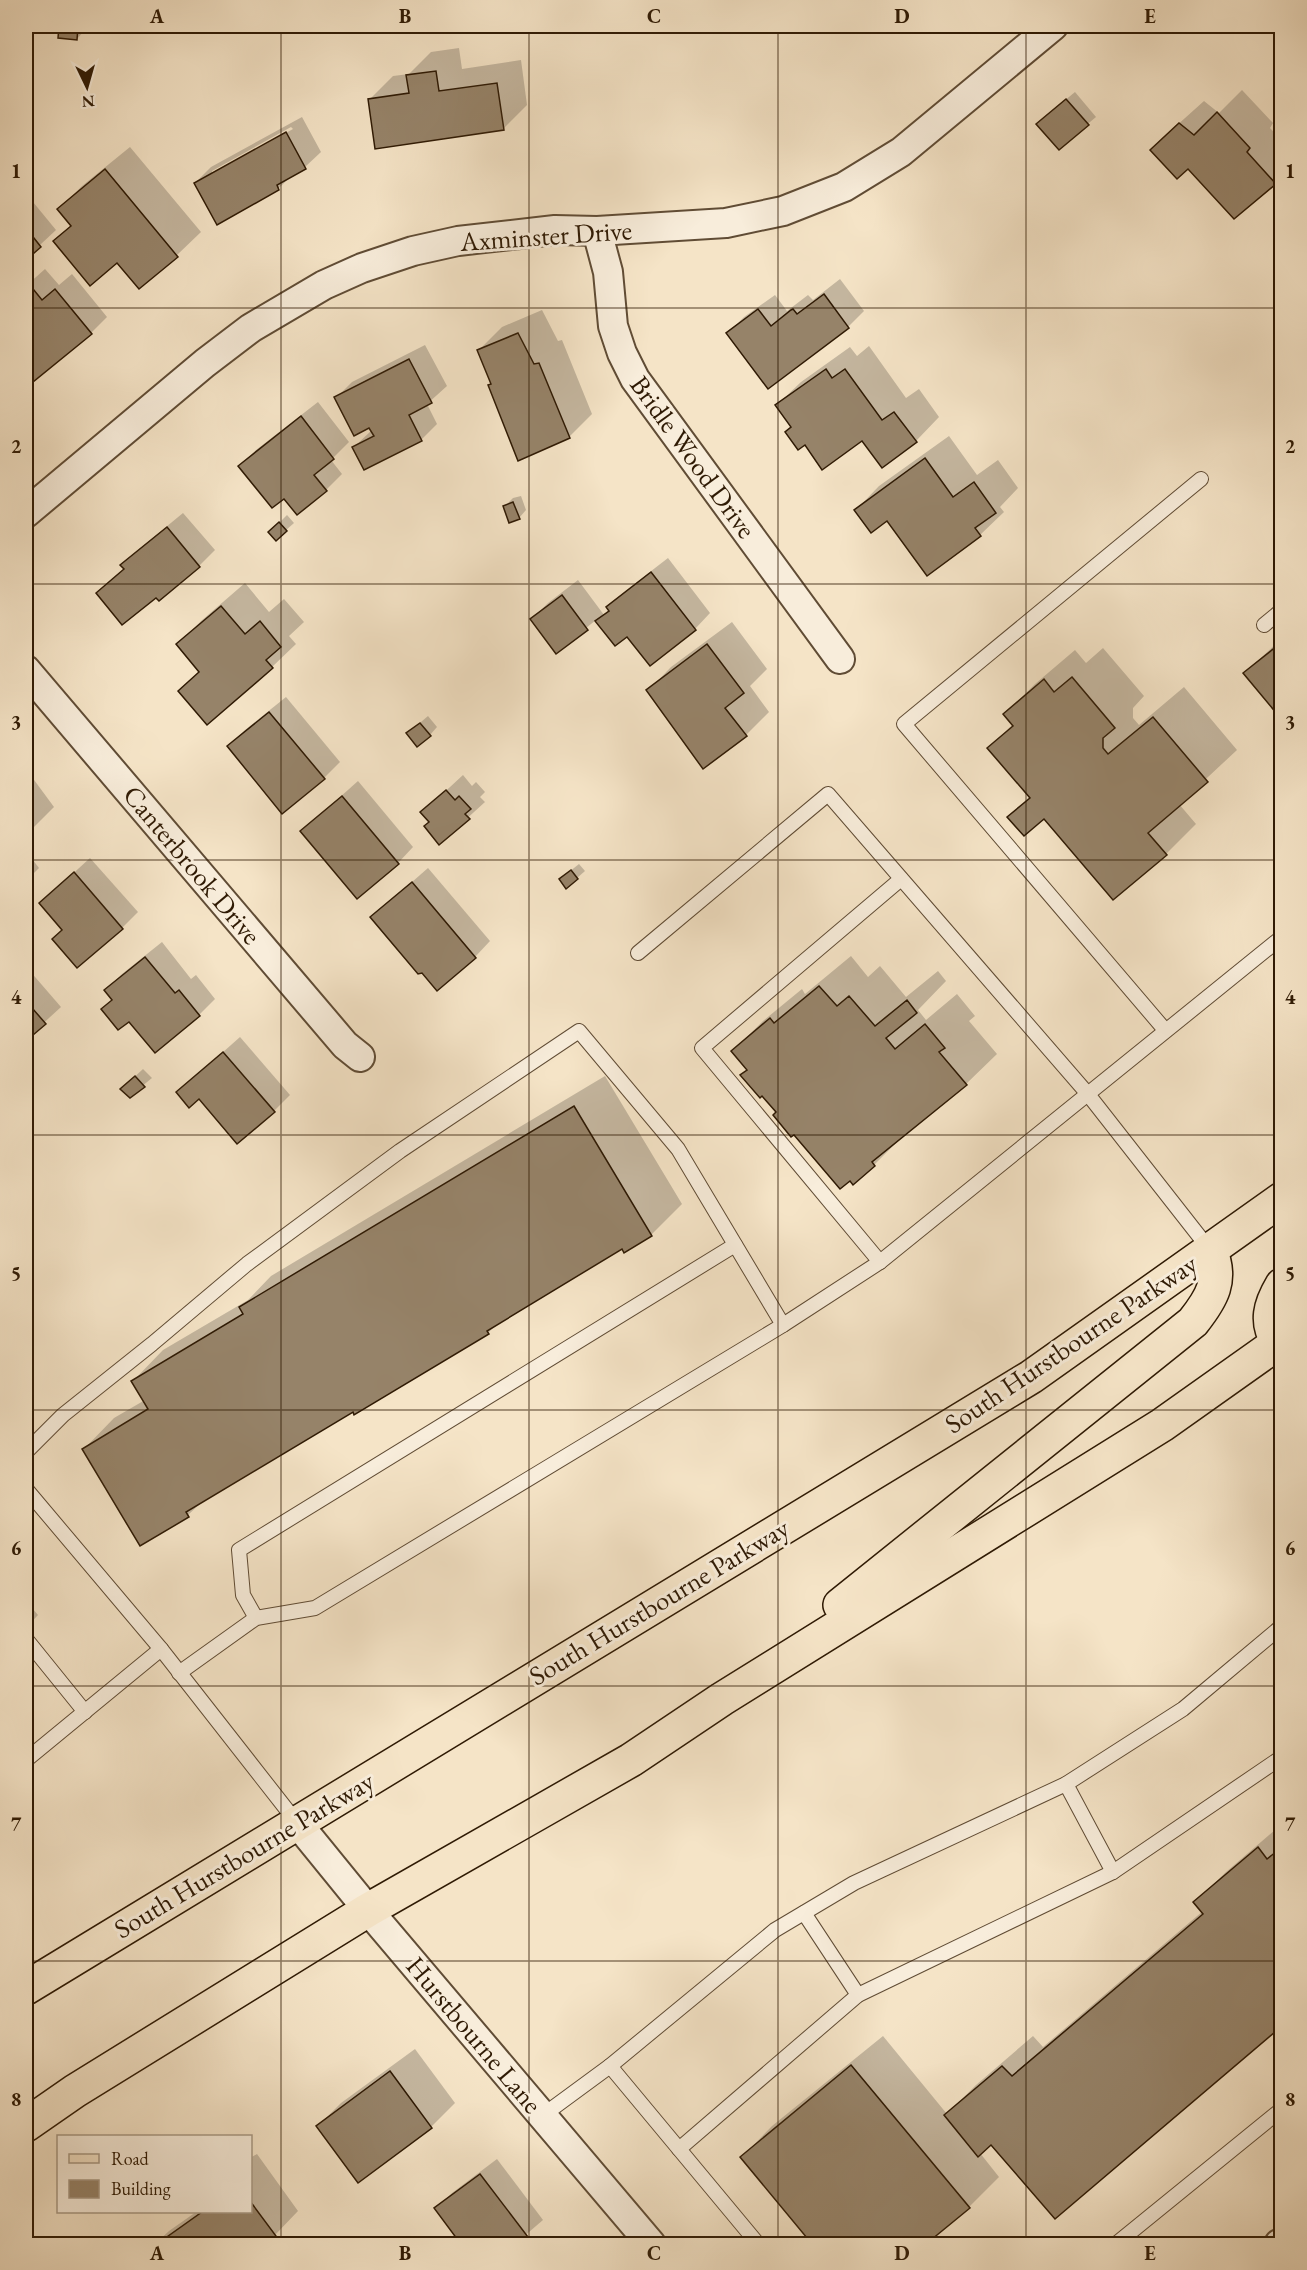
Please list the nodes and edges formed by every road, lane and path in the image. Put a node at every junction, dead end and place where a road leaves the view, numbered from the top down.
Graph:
1 (1053, 26) edge
2 (597, 231) junction
3 (1201, 479) dead end
4 (26, 513) edge
5 (1281, 610) edge
6 (1264, 625) dead end
7 (840, 659) dead end
8 (26, 670) edge
9 (901, 879) junction
10 (1281, 937) edge
11 (638, 953) dead end
12 (1165, 1030) junction
13 (360, 1057) dead end
14 (1087, 1093) junction
15 (1281, 1199) edge
16 (735, 1245) junction
17 (1210, 1250) junction
18 (880, 1262) junction
19 (1281, 1285) edge
20 (783, 1325) junction
21 (1280, 1343) edge
22 (26, 1452) edge
23 (26, 1489) edge
24 (256, 1618) junction
25 (1281, 1626) edge
26 (26, 1639) edge
27 (160, 1649) junction
28 (179, 1673) junction
29 (722, 1699) junction
30 (85, 1712) junction
31 (1281, 1757) edge
32 (26, 1760) edge
33 (1066, 1784) junction
34 (298, 1824) junction
35 (1113, 1872) junction
36 (368, 1910) junction
37 (804, 1913) junction
38 (26, 1988) edge
39 (858, 1995) junction
40 (610, 2066) junction
41 (1281, 2109) edge
42 (542, 2116) junction
43 (26, 2125) edge
44 (679, 2149) junction
45 (651, 2244) edge
46 (758, 2244) edge
47 (1116, 2244) edge

1 - 2 street, Axminster Drive
2 - 4 street, Axminster Drive
2 - 7 street, Bridle Wood Drive
3 - 12 lane
5 - 6 lane
8 - 13 street, Canterbrook Drive
9 - 11 lane
9 - 14 lane
9 - 18 lane
10 - 12 lane
12 - 14 lane
14 - 17 lane
14 - 18 lane
15 - 17 main road, South Hurstbourne Parkway
16 - 20 lane
16 - 22 lane
16 - 24 lane
17 - 29 main road
17 - 34 main road, South Hurstbourne Parkway
18 - 20 lane
19 - 21 main road
20 - 24 lane
21 - 29 main road
23 - 27 lane
24 - 28 lane
25 - 33 lane
26 - 30 lane
27 - 28 lane
27 - 30 lane
28 - 34 lane
29 - 36 main road
30 - 32 lane
31 - 35 lane
33 - 35 lane
33 - 37 lane
34 - 36 street, Hurstbourne Lane
34 - 38 main road, South Hurstbourne Parkway
35 - 39 lane
36 - 42 street, Hurstbourne Lane
36 - 43 main road
37 - 39 lane
37 - 40 lane
39 - 44 lane
40 - 42 lane
40 - 44 lane
41 - 47 lane
42 - 45 street, Hurstbourne Lane
44 - 46 lane

